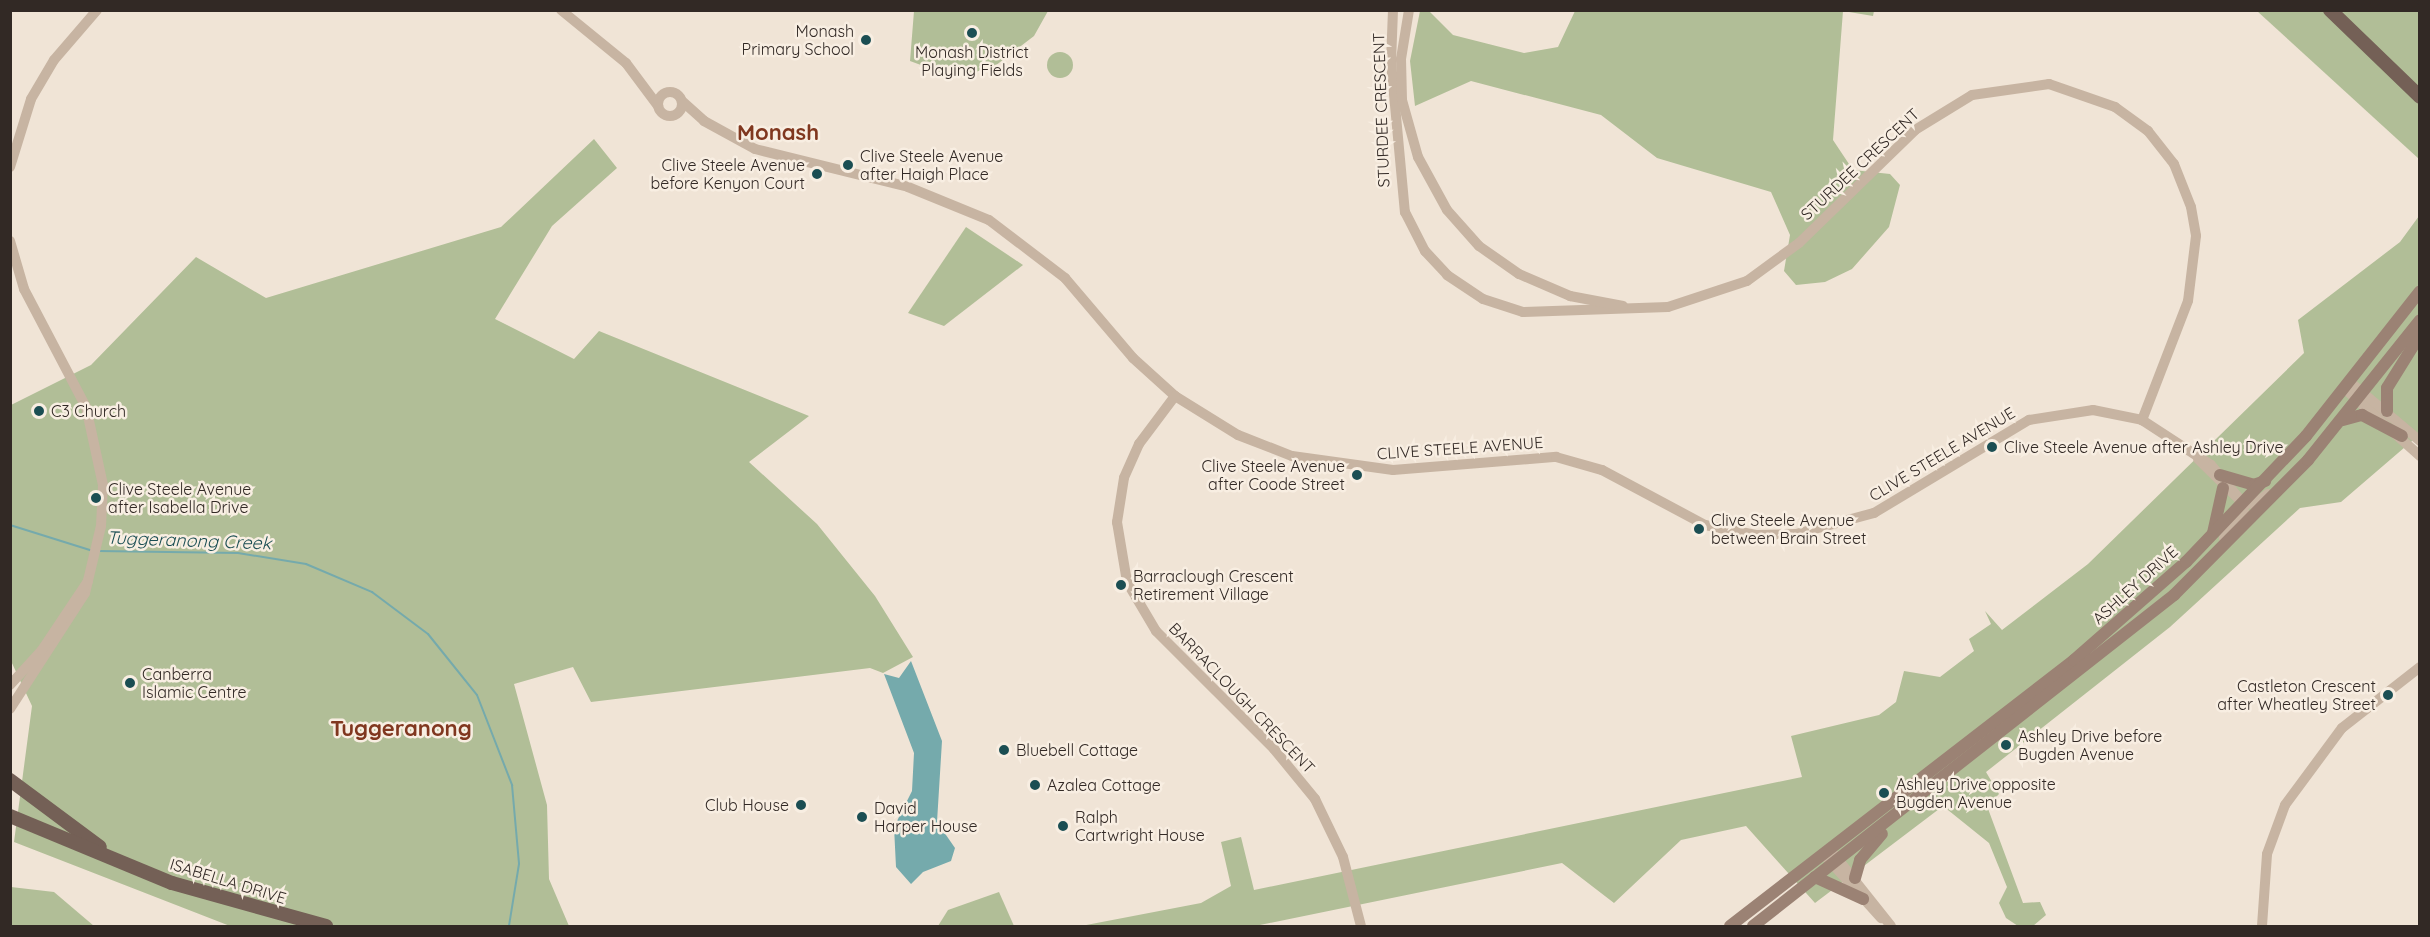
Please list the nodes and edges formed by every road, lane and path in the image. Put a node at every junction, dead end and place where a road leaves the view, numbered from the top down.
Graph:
1 (97, 10) edge
2 (561, 10) edge
3 (1393, 10) edge
4 (1409, 10) edge
5 (2330, 10) edge
6 (641, 80) junction
7 (2420, 84) edge
8 (667, 92) junction
9 (2420, 97) edge
10 (682, 101) junction
11 (658, 106) junction
12 (675, 115) junction
13 (704, 121) junction
14 (10, 167) edge
15 (10, 242) edge
16 (2420, 291) edge
17 (1559, 292) junction
18 (1644, 308) junction
19 (1557, 312) junction
20 (2420, 320) edge
21 (2414, 338) edge
22 (2399, 355) junction
23 (2347, 386) junction
24 (1175, 396) junction
25 (2362, 397) junction
26 (2387, 411) junction
27 (2142, 420) junction
28 (2342, 420) junction
29 (2402, 436) junction
30 (2420, 441) edge
31 (2194, 454) junction
32 (2420, 456) edge
33 (2308, 460) junction
34 (2220, 475) junction
35 (2266, 481) junction
36 (2223, 488) junction
37 (2243, 503) junction
38 (2212, 537) junction
39 (2174, 595) junction
40 (57, 637) junction
41 (2420, 667) edge
42 (10, 685) edge
43 (10, 709) edge
44 (10, 780) edge
45 (1921, 796) junction
46 (10, 816) edge
47 (1826, 850) junction
48 (122, 862) junction
49 (1835, 862) junction
50 (1815, 877) junction
51 (1855, 878) junction
52 (1863, 899) junction
53 (326, 927) edge
54 (1361, 927) edge
55 (1730, 927) edge
56 (1753, 927) edge
57 (1890, 927) edge
58 (2262, 927) edge

1 - 14 street
2 - 6 street
3 - 19 street, STURDEE CRESCENT
4 - 17 street, STURDEE CRESCENT
5 - 7 main road
5 - 9 main road
6 - 8 street
6 - 11 street
8 - 10 street, CLIVE STEELE AVENUE
8 - 11 street
10 - 12 street
10 - 13 street, CLIVE STEELE AVENUE
11 - 12 street, CLIVE STEELE AVENUE
12 - 13 street, CLIVE STEELE AVENUE
13 - 24 street, CLIVE STEELE AVENUE
15 - 40 street
16 - 23 main road, ASHLEY DRIVE
17 - 18 street, STURDEE CRESCENT
17 - 19 street
18 - 19 street, STURDEE CRESCENT
18 - 27 street, STURDEE CRESCENT
20 - 21 main road
21 - 22 main road
22 - 25 main road, ASHLEY DRIVE
22 - 26 main road
23 - 25 street
23 - 35 main road, ASHLEY DRIVE
24 - 27 street, CLIVE STEELE AVENUE
24 - 54 street, BARRACLOUGH CRESCENT
25 - 26 street
25 - 28 main road, ASHLEY DRIVE
25 - 29 street
26 - 30 street
27 - 31 street, CLIVE STEELE AVENUE
28 - 29 main road
28 - 33 main road, ASHLEY DRIVE
29 - 32 street
31 - 34 street, CLIVE STEELE AVENUE
31 - 36 street, CLIVE STEELE AVENUE
33 - 37 street
33 - 39 main road, ASHLEY DRIVE
34 - 35 main road
34 - 37 street, CLIVE STEELE AVENUE
35 - 37 main road, ASHLEY DRIVE
36 - 37 street, CLIVE STEELE AVENUE
36 - 38 main road
37 - 38 main road, ASHLEY DRIVE
37 - 39 street
38 - 47 main road, ASHLEY DRIVE
39 - 45 main road, ASHLEY DRIVE
40 - 42 street
40 - 43 street
41 - 58 street
44 - 48 main road, ISABELLA DRIVE
45 - 49 main road, ASHLEY DRIVE
45 - 51 main road
46 - 48 main road, ISABELLA DRIVE
47 - 49 street
47 - 55 main road, ASHLEY DRIVE
48 - 53 main road, ISABELLA DRIVE
49 - 50 main road, ASHLEY DRIVE
49 - 51 street
49 - 52 street
50 - 52 main road
50 - 56 main road, ASHLEY DRIVE
51 - 57 street
52 - 57 street

